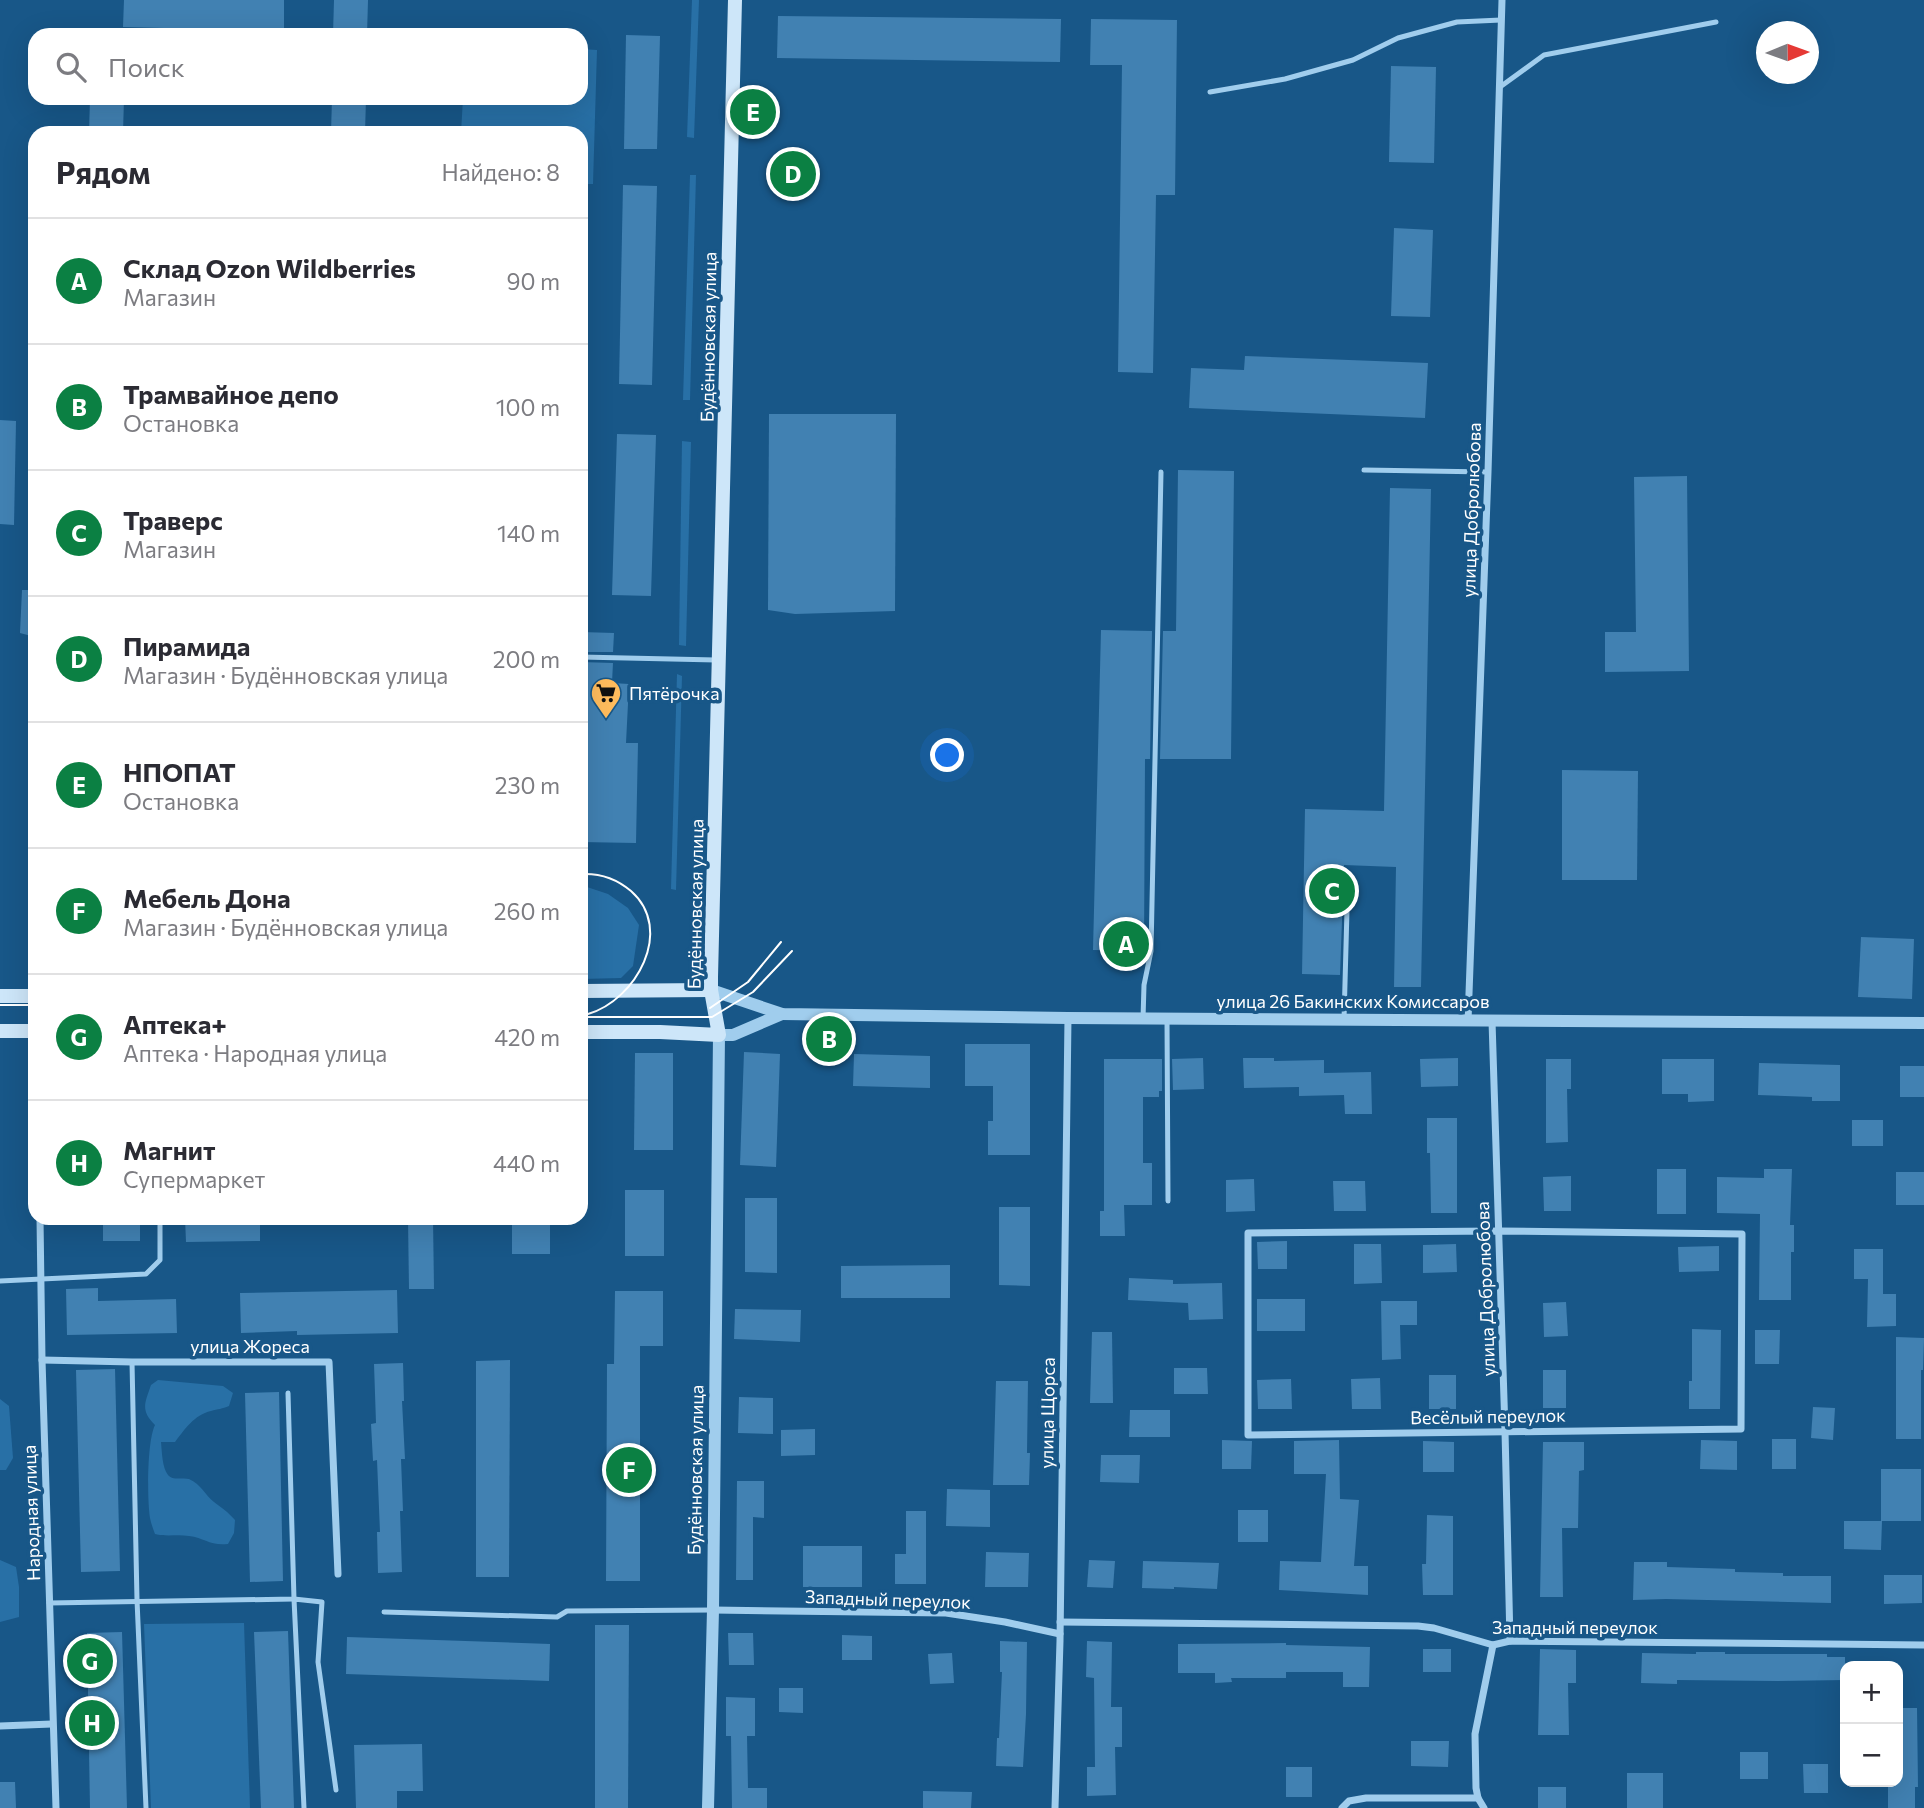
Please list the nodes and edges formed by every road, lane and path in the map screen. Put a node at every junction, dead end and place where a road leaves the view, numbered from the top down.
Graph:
1 (735, 0) edge
2 (1502, 0) edge
3 (1501, 20) junction
4 (1716, 22) dead end
5 (1500, 88) junction
6 (1210, 92) dead end
7 (1364, 470) dead end
8 (1161, 472) dead end
9 (1488, 472) junction
10 (588, 657) edge
11 (719, 660) junction
12 (1348, 873) dead end
13 (711, 990) junction
14 (588, 991) edge
15 (0, 996) edge
16 (28, 996) edge
17 (782, 1014) junction
18 (1068, 1018) junction
19 (1143, 1019) junction
20 (1167, 1019) junction
21 (1344, 1020) junction
22 (1468, 1021) junction
23 (1492, 1021) junction
24 (1924, 1023) edge
25 (0, 1031) edge
26 (28, 1031) edge
27 (588, 1032) edge
28 (719, 1035) junction
29 (1168, 1201) dead end
30 (40, 1225) edge
31 (160, 1225) edge
32 (1499, 1231) junction
33 (41, 1279) junction
34 (0, 1281) edge
35 (42, 1360) junction
36 (132, 1362) junction
37 (288, 1393) dead end
38 (1505, 1431) junction
39 (338, 1574) dead end
40 (294, 1599) junction
41 (137, 1600) junction
42 (49, 1603) junction
43 (713, 1610) junction
44 (384, 1612) dead end
45 (1060, 1622) junction
46 (1060, 1634) junction
47 (1510, 1641) junction
48 (1493, 1645) junction
49 (1924, 1645) edge
50 (52, 1724) junction
51 (0, 1727) edge
52 (336, 1790) dead end
53 (1478, 1798) junction
54 (56, 1808) edge
55 (146, 1808) edge
56 (304, 1808) edge
57 (708, 1808) edge
58 (1055, 1808) edge
59 (1342, 1808) edge
60 (1484, 1808) edge

1 - 11 main road, Будённовская улица
2 - 3 street, улица Добролюбова
3 - 5 street, улица Добролюбова
3 - 6 lane
4 - 5 lane
5 - 9 street, улица Добролюбова
7 - 9 lane
8 - 19 lane
9 - 22 street, улица Добролюбова
10 - 11 lane
11 - 13 main road, Будённовская улица
12 - 21 lane
13 - 14 main road, улица 26 Бакинских Комиссаров
13 - 17 street, улица 26 Бакинских Комиссаров
13 - 28 main road, Будённовская улица
15 - 16 main road
17 - 18 street, улица 26 Бакинских Комиссаров
17 - 28 street, улица 26 Бакинских Комиссаров
18 - 19 street, улица 26 Бакинских Комиссаров
18 - 45 street, улица Щорса
19 - 20 street, улица 26 Бакинских Комиссаров
20 - 21 street, улица 26 Бакинских Комиссаров
20 - 29 lane
21 - 22 street, улица 26 Бакинских Комиссаров
22 - 23 street, улица 26 Бакинских Комиссаров
23 - 24 street, улица 26 Бакинских Комиссаров
23 - 32 street, улица Добролюбова
25 - 26 main road
27 - 28 main road, улица 26 Бакинских Комиссаров
28 - 43 street, Будённовская улица
30 - 33 street, Народная улица
31 - 33 lane
32 - 38 street, улица Добролюбова
32 - 38 street, Весёлый переулок
32 - 38 street, Весёлый переулок
33 - 34 lane
33 - 35 street, Народная улица
35 - 36 street, улица Жореса
35 - 42 street, Народная улица
36 - 39 street, улица Жореса
36 - 41 lane
37 - 40 lane
38 - 47 street, улица Добролюбова
40 - 41 lane
40 - 52 lane
40 - 56 lane
41 - 42 lane
41 - 55 lane
42 - 50 street, Народная улица
43 - 44 lane
43 - 46 street, Западный переулок
43 - 57 street, Будённовская улица
45 - 46 street, улица Щорса
45 - 48 street, Западный переулок
46 - 58 street, улица Щорса
47 - 48 street, Западный переулок
47 - 49 street, Западный переулок
48 - 53 street
50 - 51 street
50 - 54 street, Народная улица
53 - 59 street
53 - 60 street

